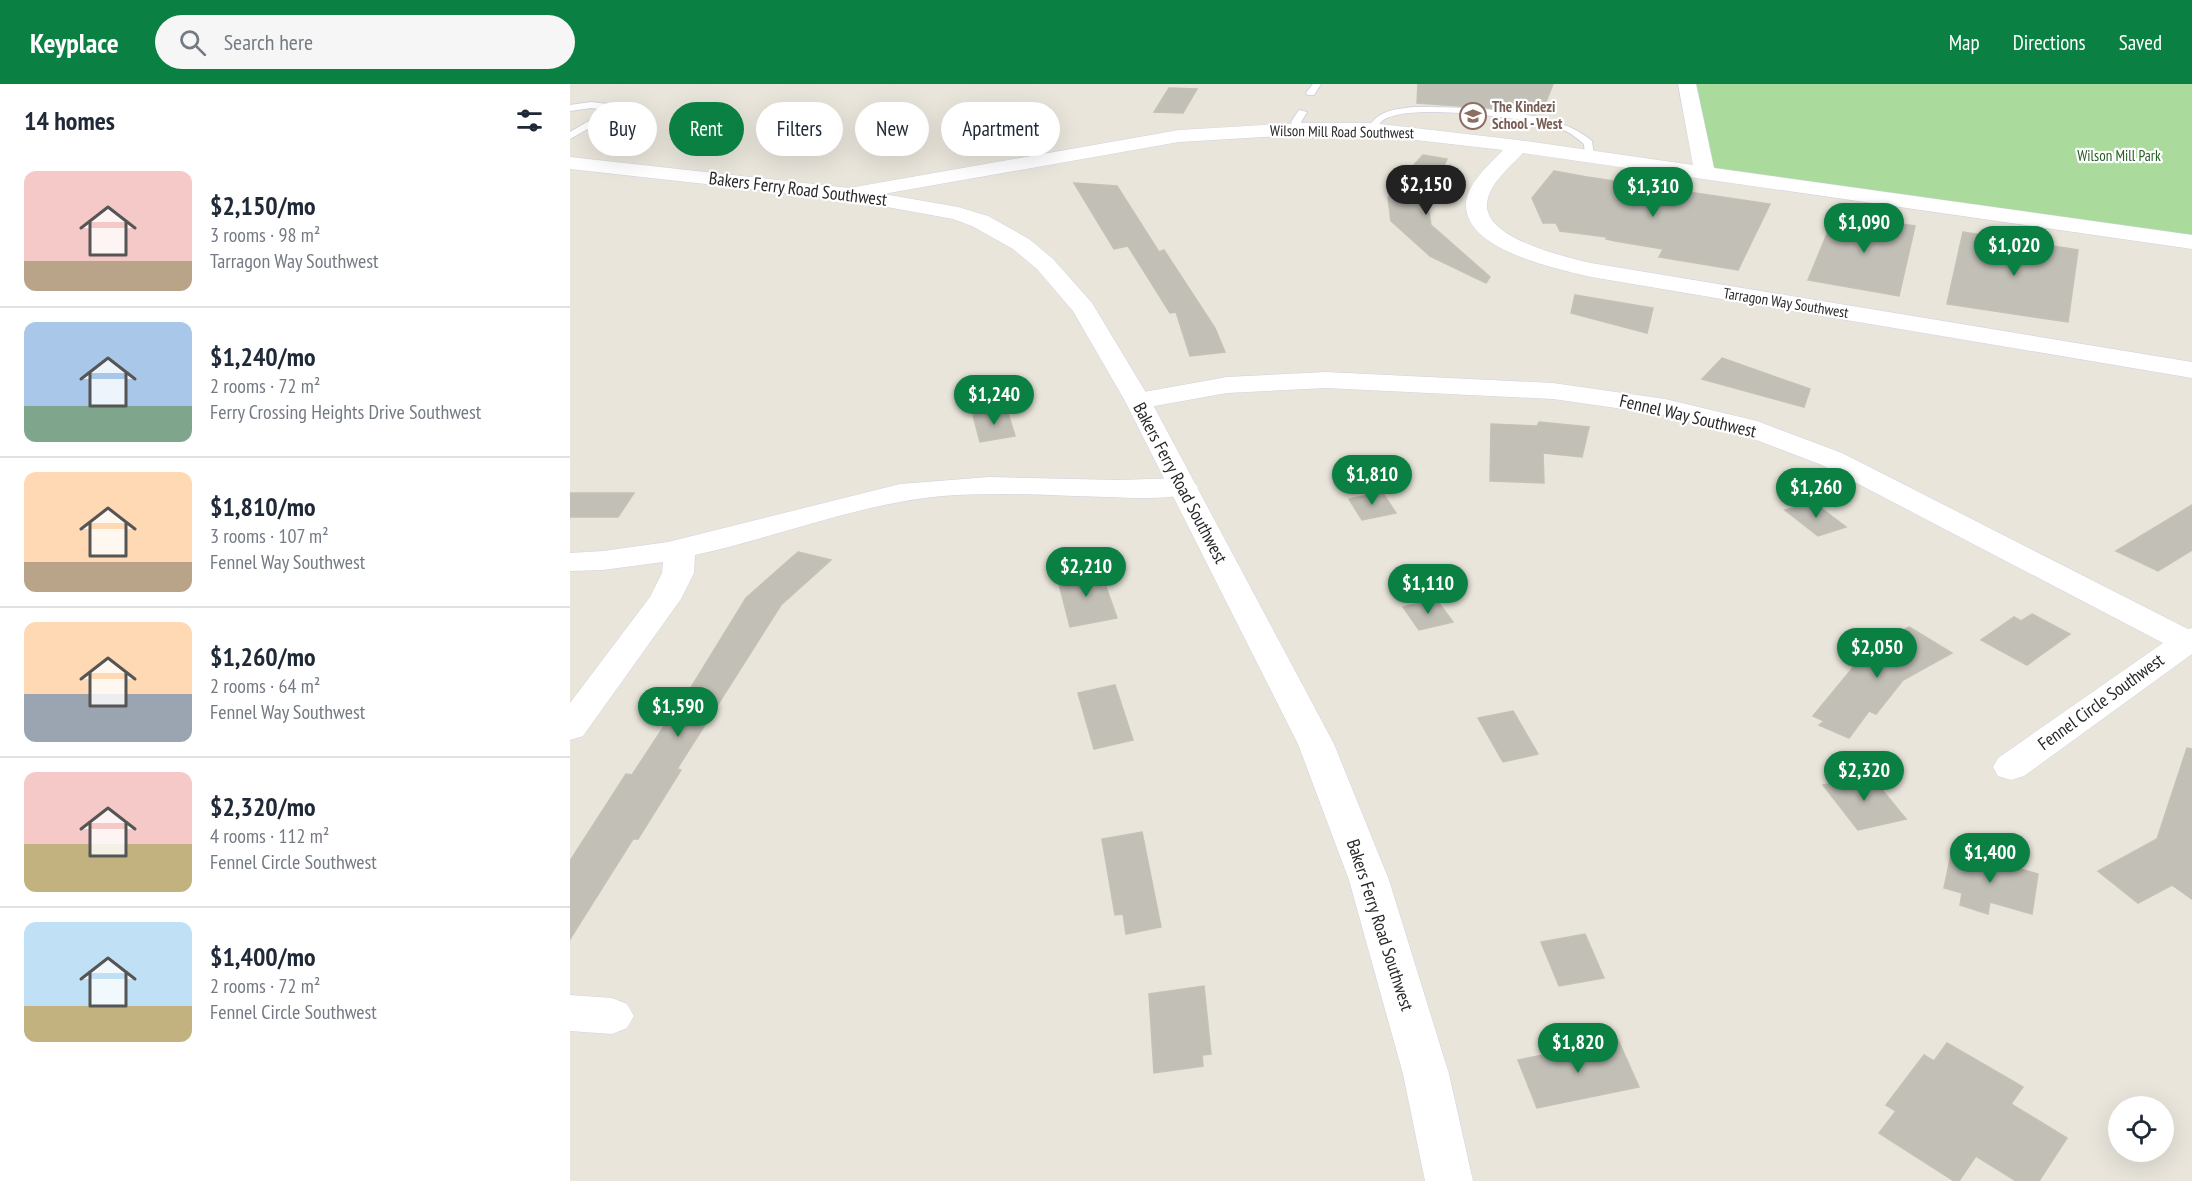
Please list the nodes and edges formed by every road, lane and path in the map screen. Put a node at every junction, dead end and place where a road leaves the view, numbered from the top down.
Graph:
1 (1317, 84) edge
2 (1687, 84) edge
3 (1311, 93) dead end
4 (570, 108) edge
5 (1372, 129) junction
6 (570, 136) edge
7 (1518, 146) junction
8 (1589, 156) junction
9 (570, 163) edge
10 (1705, 172) junction
11 (849, 194) junction
12 (2192, 242) edge
13 (2192, 370) edge
14 (1138, 401) junction
15 (1183, 487) junction
16 (680, 549) junction
17 (570, 562) edge
18 (2190, 641) edge
19 (570, 728) edge
20 (2011, 767) dead end
21 (570, 1013) edge
22 (612, 1016) dead end
23 (1449, 1181) edge

1 - 3 lane
2 - 10 street
4 - 6 lane
5 - 7 street, Wilson Mill Road Southwest
5 - 8 lane
5 - 11 street, Wilson Mill Road Southwest
7 - 8 street, Wilson Mill Road Southwest
7 - 13 street, Tarragon Way Southwest
8 - 10 street, Wilson Mill Road Southwest
9 - 11 street, Bakers Ferry Road Southwest
10 - 12 street, Wilson Mill Road Southwest
11 - 14 street, Bakers Ferry Road Southwest
14 - 15 street, Bakers Ferry Road Southwest
14 - 18 street, Fennel Way Southwest
15 - 16 street
15 - 23 street, Bakers Ferry Road Southwest
16 - 17 street
16 - 19 street
18 - 20 street, Fennel Circle Southwest
21 - 22 street

